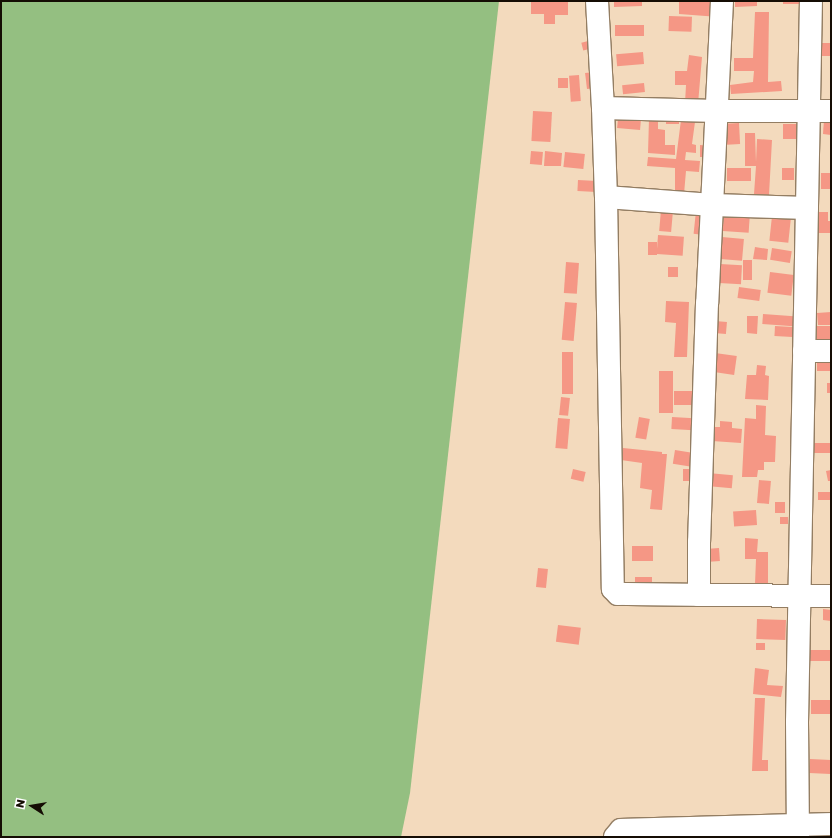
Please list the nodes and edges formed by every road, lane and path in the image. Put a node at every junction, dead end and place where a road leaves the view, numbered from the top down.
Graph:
1 (597, 1) edge
2 (722, 1) edge
3 (811, 1) edge
4 (604, 108) junction
5 (717, 111) junction
6 (809, 111) junction
7 (831, 111) edge
8 (606, 197) junction
9 (713, 205) junction
10 (807, 208) junction
11 (804, 351) junction
12 (831, 351) edge
13 (699, 595) junction
14 (799, 596) junction
15 (831, 596) edge
16 (831, 824) edge
17 (798, 831) edge
18 (681, 832) edge
19 (615, 837) edge

1 - 4 street
2 - 5 street
3 - 6 street
4 - 5 street
4 - 8 street
5 - 6 street
5 - 9 street
6 - 7 street
6 - 10 street
8 - 9 street
8 - 13 street
9 - 10 street
9 - 13 street
10 - 11 street
11 - 12 street
11 - 14 street
13 - 14 street
14 - 15 street
14 - 17 street
16 - 17 street
17 - 18 street
18 - 19 street

